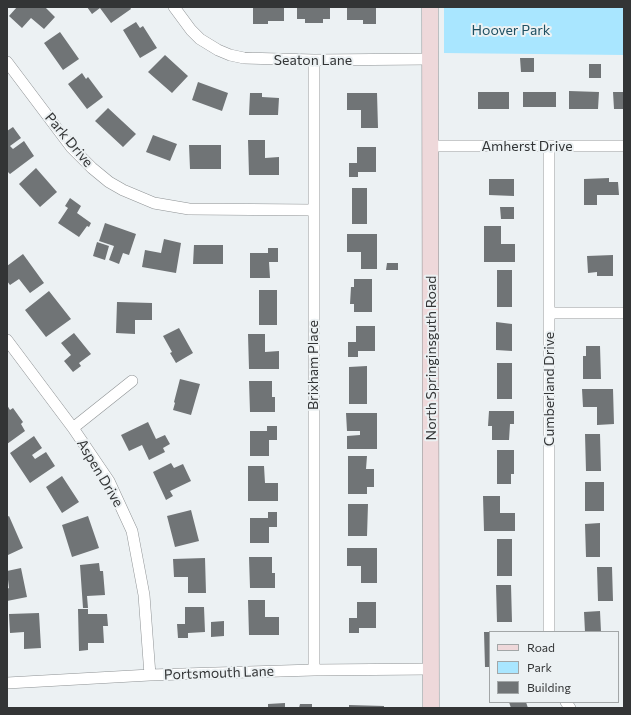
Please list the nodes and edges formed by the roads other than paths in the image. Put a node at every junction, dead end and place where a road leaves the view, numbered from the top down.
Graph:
1 (174, 7) edge
2 (430, 7) edge
3 (430, 59) junction
4 (314, 60) junction
5 (7, 62) edge
6 (430, 146) junction
7 (549, 146) junction
8 (624, 146) edge
9 (313, 210) junction
10 (549, 313) junction
11 (624, 313) edge
12 (7, 340) edge
13 (132, 381) dead end
14 (73, 428) junction
15 (549, 631) edge
16 (431, 669) junction
17 (314, 670) junction
18 (150, 675) junction
19 (7, 683) edge
20 (432, 708) edge

1 - 4 street, Seaton Lane
2 - 3 street, North Springinsguth Road
3 - 4 street, Seaton Lane
3 - 6 street, North Springinsguth Road
4 - 9 street, Brixham Place
5 - 9 street, Park Drive
6 - 7 street, Amherst Drive
6 - 16 street, North Springinsguth Road
7 - 8 street, Amherst Drive
7 - 10 street, Cumberland Drive
9 - 17 street, Brixham Place
10 - 11 street
10 - 15 street, Cumberland Drive
12 - 14 street, Aspen Drive
13 - 14 street
14 - 18 street, Aspen Drive
16 - 17 street, Portsmouth Lane
16 - 20 street, North Springinsguth Road
17 - 18 street, Portsmouth Lane
18 - 19 street, Portsmouth Lane

